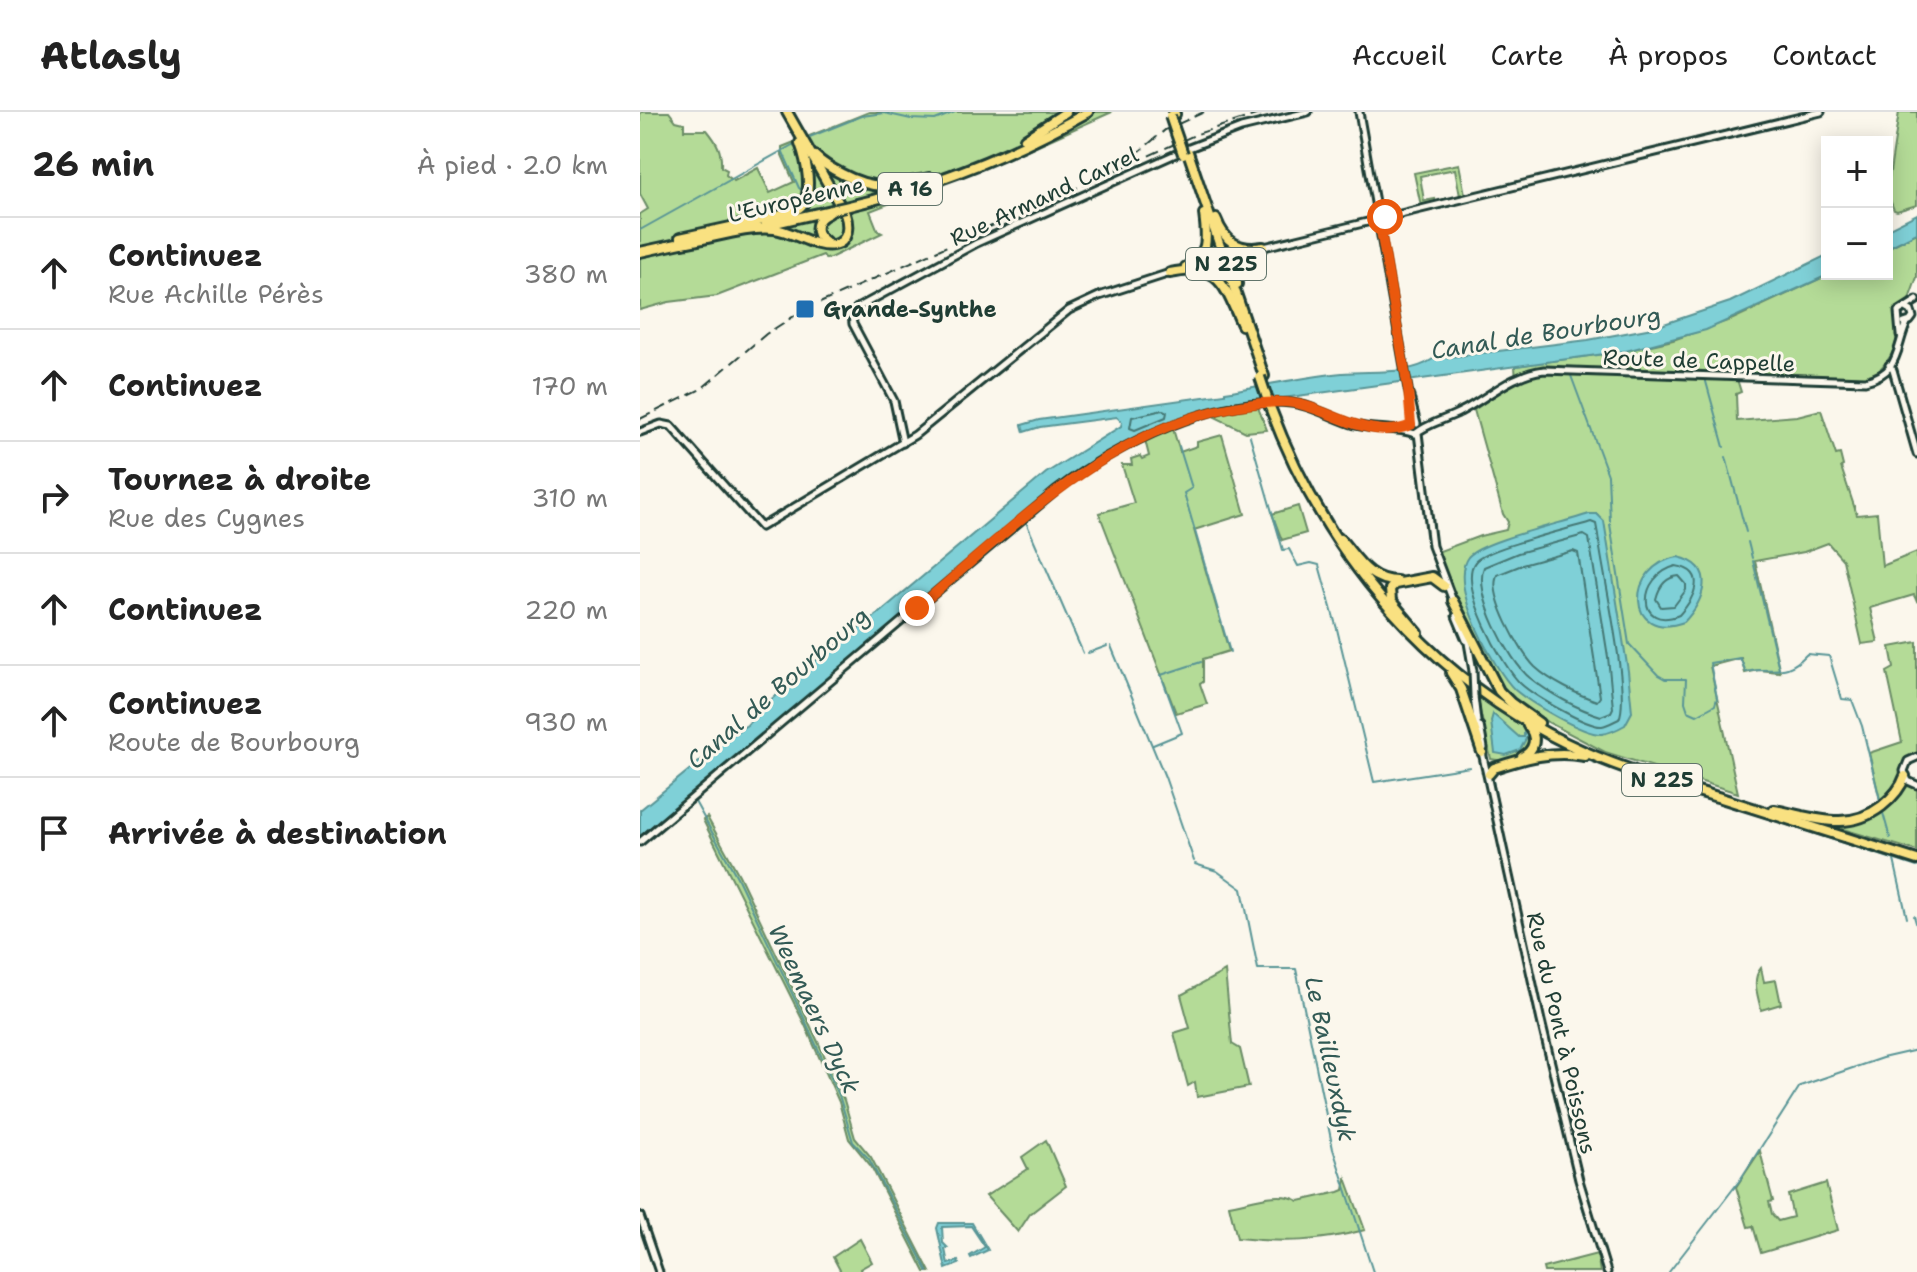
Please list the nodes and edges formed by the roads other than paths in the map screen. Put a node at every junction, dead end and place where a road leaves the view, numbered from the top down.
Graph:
1 (785, 112) edge
2 (1066, 112) edge
3 (1078, 112) edge
4 (1088, 112) edge
5 (1099, 112) edge
6 (1308, 112) edge
7 (1359, 112) edge
8 (1821, 112) edge
9 (1172, 113) edge
10 (793, 129) junction
11 (1027, 140) junction
12 (805, 143) junction
13 (1186, 153) junction
14 (929, 178) junction
15 (840, 207) junction
16 (1204, 214) junction
17 (775, 218) junction
18 (1379, 219) junction
19 (757, 226) junction
20 (1263, 247) junction
21 (640, 249) edge
22 (1170, 273) junction
23 (1917, 302) edge
24 (1906, 308) junction
25 (1913, 320) edge
26 (1899, 321) junction
27 (1242, 326) junction
28 (1251, 336) junction
29 (1887, 367) junction
30 (1262, 376) junction
31 (1272, 407) junction
32 (1414, 428) junction
33 (640, 432) edge
34 (903, 443) junction
35 (1917, 454) edge
36 (1426, 493) junction
37 (1340, 539) junction
38 (1436, 568) junction
39 (1426, 576) junction
40 (1444, 583) junction
41 (1453, 601) junction
42 (1422, 637) junction
43 (1431, 652) junction
44 (1473, 669) junction
45 (1505, 709) junction
46 (1539, 723) junction
47 (1484, 756) junction
48 (1917, 757) edge
49 (1616, 764) junction
50 (1500, 766) junction
51 (1489, 774) junction
52 (1905, 776) junction
53 (1917, 785) edge
54 (1493, 800) junction
55 (1774, 810) junction
56 (640, 842) edge
57 (1917, 859) edge
58 (640, 1216) edge
59 (659, 1272) edge
60 (1607, 1272) edge

1 - 10 highway
1 - 12 highway
2 - 11 highway
3 - 11 highway, L'Européenne / A 16
4 - 11 highway, L'Européenne / A 16
5 - 11 highway
6 - 34 street, Rue Armand Carrel
7 - 18 street
8 - 18 street
9 - 13 highway, N 225, bridge
10 - 15 highway
10 - 17 highway
11 - 14 highway, L'Européenne / A 16
11 - 15 highway, L'Européenne / A 16
12 - 14 highway
12 - 19 highway
13 - 16 highway, N 225
13 - 20 highway
13 - 28 highway, N 225
14 - 15 highway, L'Européenne / A 16
15 - 17 highway, L'Européenne / A 16
15 - 19 highway, L'Européenne / A 16
16 - 22 highway
16 - 27 highway, N 225
17 - 19 highway, L'Européenne / A 16
18 - 20 street
18 - 32 street
19 - 21 highway, L'Européenne / A 16
19 - 21 highway, L'Européenne / A 16
20 - 28 highway
22 - 27 highway
22 - 34 street
23 - 24 street
23 - 25 street
24 - 25 street
24 - 26 street
25 - 26 street
25 - 29 street
26 - 29 street
27 - 30 highway, N 225
28 - 30 highway, N 225
29 - 32 street, Route de Cappelle
29 - 35 street
30 - 31 highway, N 225, bridge
31 - 37 highway, N 225
31 - 43 highway, N 225
32 - 36 street
32 - 56 street
33 - 34 street
36 - 38 street
36 - 40 street
37 - 39 highway
37 - 42 highway, N 225
38 - 39 highway
38 - 40 street
39 - 40 highway
40 - 41 street
40 - 42 highway
40 - 44 street
41 - 44 street
41 - 46 highway
42 - 46 highway, N 225
43 - 45 highway, N 225
43 - 47 highway
44 - 47 street, Rue du Pont à Poissons, bridge
45 - 47 highway
45 - 49 highway, N 225
46 - 55 highway, N 225
47 - 50 highway
47 - 51 street, Rue du Pont à Poissons
47 - 54 street, Rue du Pont à Poissons
48 - 52 street
49 - 50 highway
49 - 57 highway, N 225
50 - 51 highway
51 - 54 street, Rue du Pont à Poissons
52 - 53 street
52 - 55 highway
54 - 60 street, Rue du Pont à Poissons
55 - 57 highway, N 225
58 - 59 street

